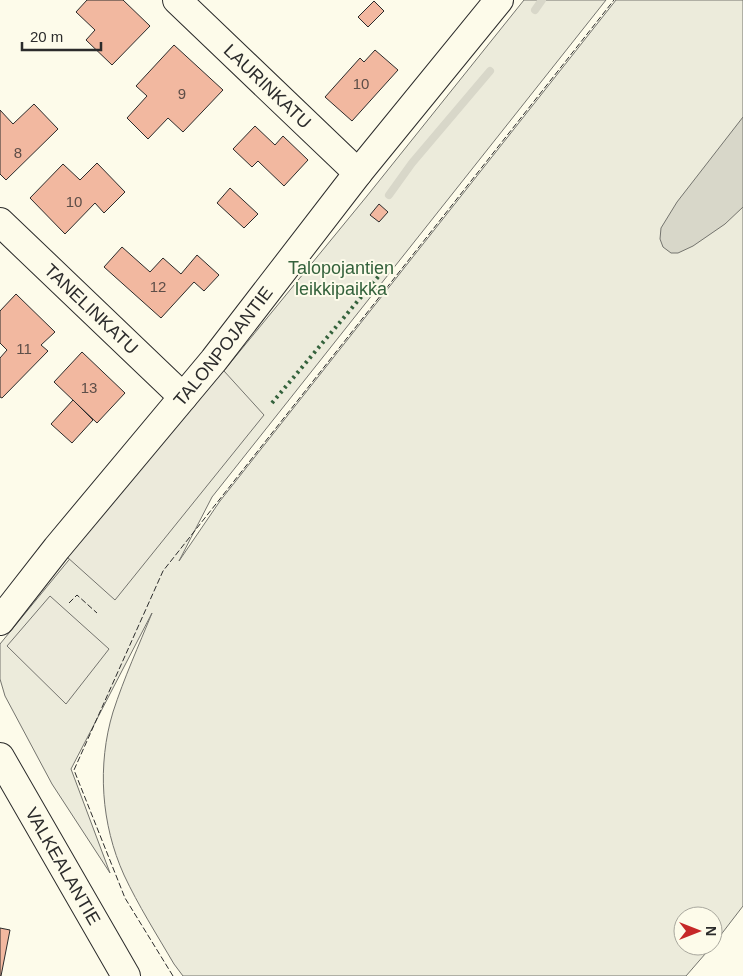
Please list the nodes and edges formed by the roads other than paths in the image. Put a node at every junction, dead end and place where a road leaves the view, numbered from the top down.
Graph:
1 (177, 0) edge
2 (499, 0) edge
3 (358, 173) junction
4 (0, 222) edge
5 (183, 397) junction
6 (0, 621) edge
7 (0, 757) edge
8 (126, 976) edge

1 - 3 street, LAURINKATU
2 - 3 street, TALONPOJANTIE
3 - 5 street, TALONPOJANTIE
4 - 5 street, TANELINKATU
5 - 6 street, TALONPOJANTIE
7 - 8 street, VALKEALANTIE

